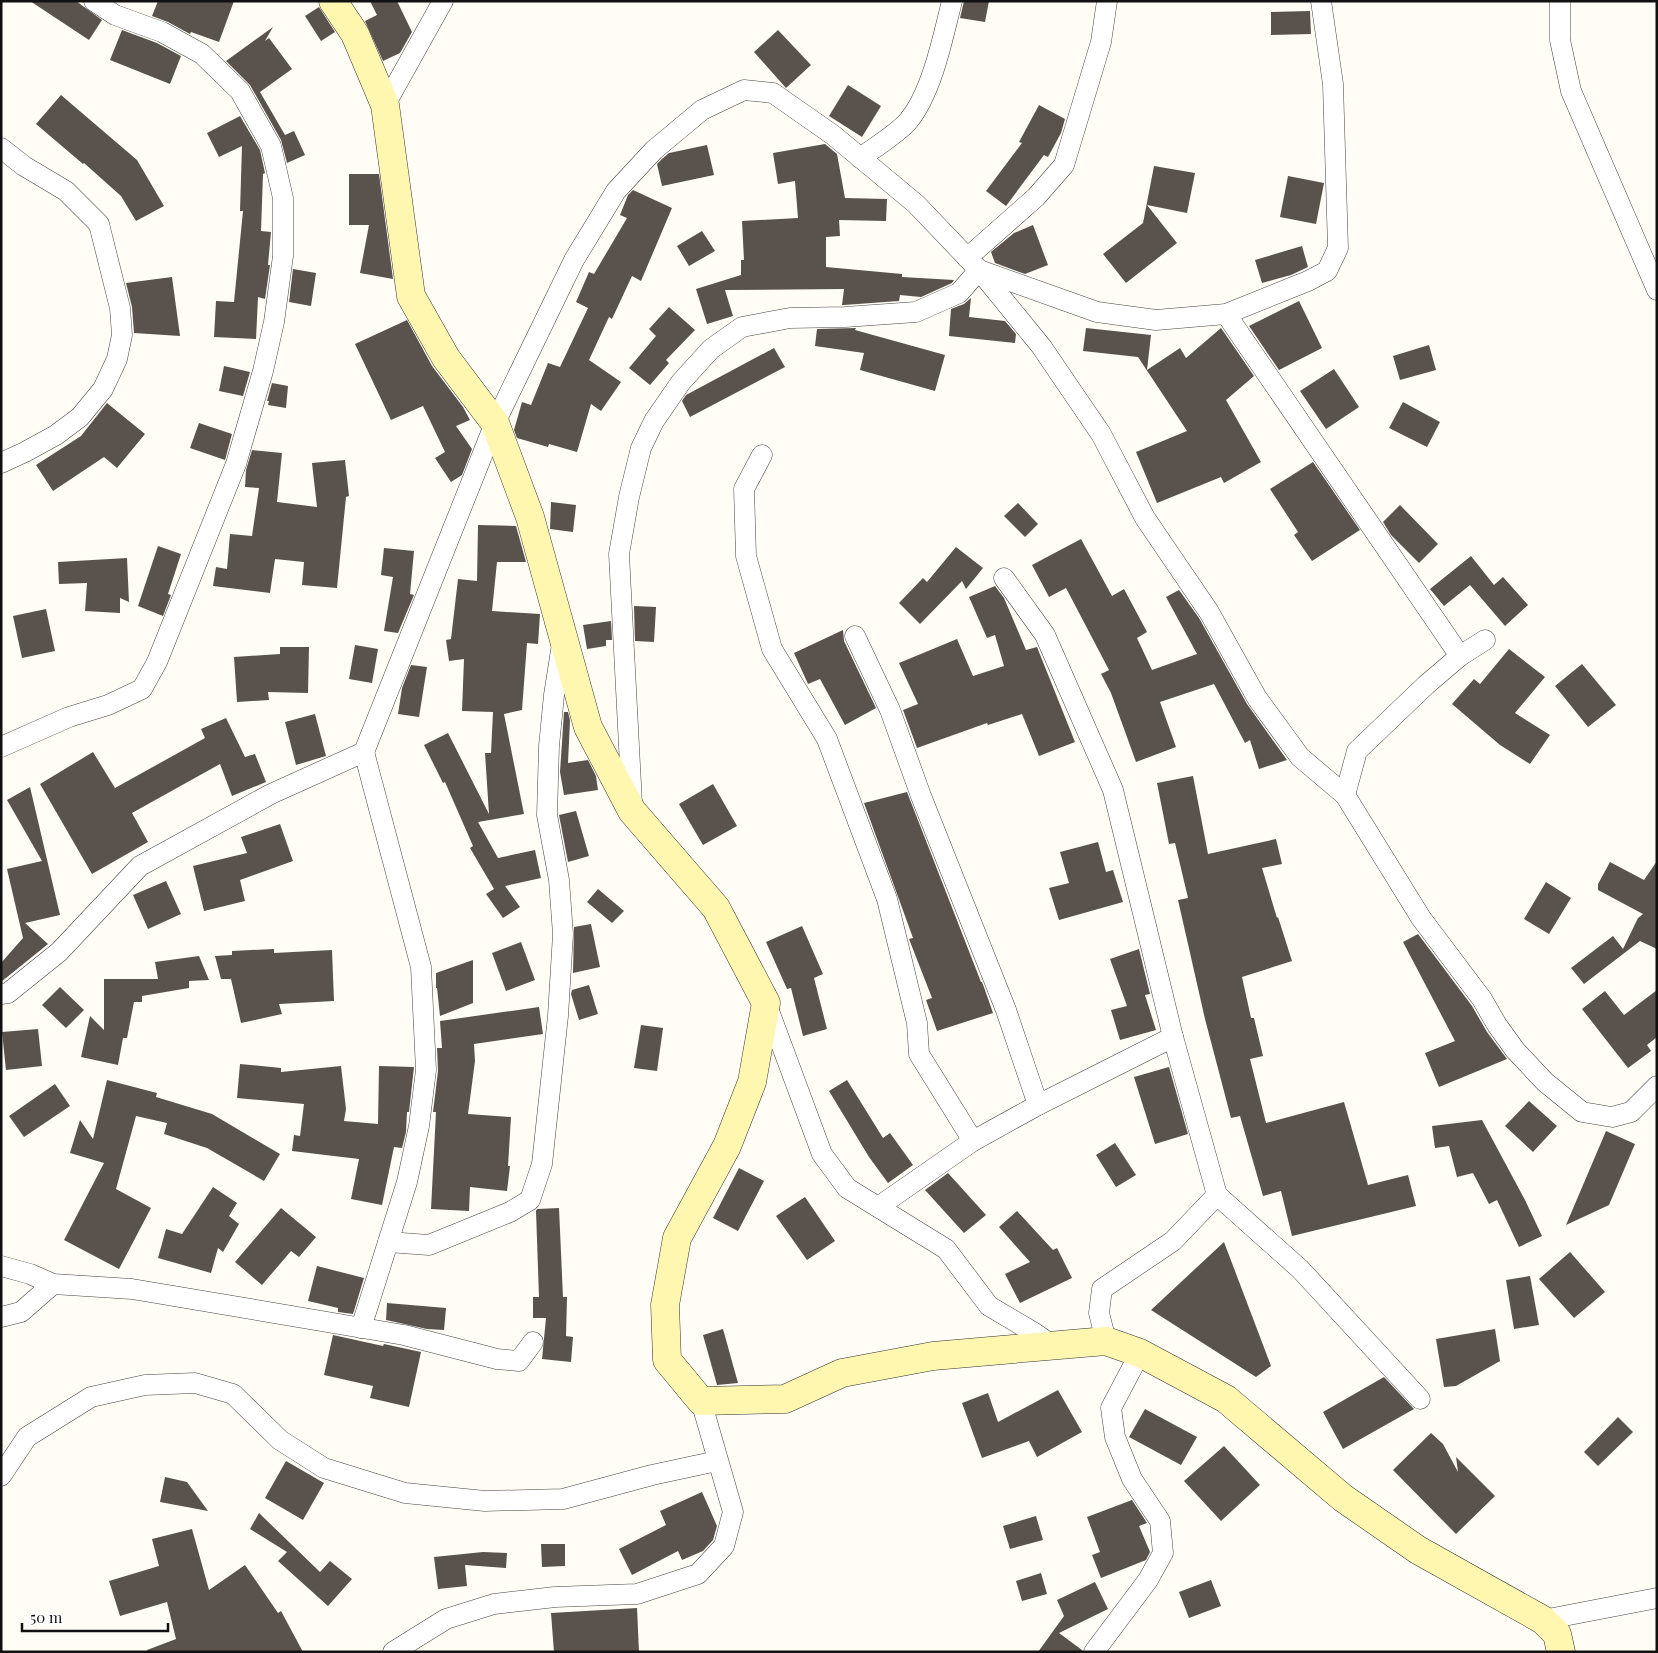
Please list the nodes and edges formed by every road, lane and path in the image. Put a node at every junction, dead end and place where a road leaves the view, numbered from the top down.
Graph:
1 (94, 1) edge
2 (333, 1) edge
3 (443, 1) edge
4 (952, 1) edge
5 (1107, 1) edge
6 (1321, 1) edge
7 (1560, 1) edge
8 (385, 105) junction
9 (1, 148) edge
10 (860, 158) junction
11 (973, 264) junction
12 (1657, 290) edge
13 (1226, 314) junction
14 (495, 423) junction
15 (762, 455) dead end
16 (1, 463) edge
17 (1004, 578) dead end
18 (854, 636) dead end
19 (563, 640) junction
20 (1485, 640) dead end
21 (1460, 656) junction
22 (1, 746) edge
23 (364, 752) junction
24 (1345, 794) junction
25 (632, 811) junction
26 (1, 994) edge
27 (766, 1002) junction
28 (1173, 1038) junction
29 (1657, 1086) edge
30 (1038, 1105) junction
31 (973, 1141) junction
32 (1217, 1195) junction
33 (878, 1207) junction
34 (388, 1242) junction
35 (1, 1266) edge
36 (53, 1284) junction
37 (1, 1318) edge
38 (361, 1328) junction
39 (1106, 1341) junction
40 (533, 1342) dead end
41 (1052, 1345) junction
42 (1140, 1353) junction
43 (1420, 1399) dead end
44 (702, 1402) junction
45 (717, 1461) junction
46 (1, 1476) edge
47 (1657, 1598) edge
48 (1543, 1620) junction
49 (394, 1652) edge
50 (1094, 1652) edge
51 (1560, 1652) edge

1 - 22 street
2 - 8 main road
3 - 8 street
4 - 10 street
5 - 11 street
6 - 13 street
7 - 12 street
8 - 14 main road
9 - 16 street
10 - 11 street
10 - 14 street
11 - 13 street
11 - 24 street
11 - 25 street
13 - 21 street
14 - 19 main road
14 - 23 street
15 - 31 street
17 - 28 street
18 - 30 street
19 - 25 main road
19 - 34 street
20 - 21 street
21 - 24 street
23 - 26 street
23 - 34 street
24 - 29 street
25 - 27 main road
27 - 33 street
27 - 44 main road
28 - 30 street
28 - 32 street
30 - 31 street
31 - 33 street
32 - 39 street
32 - 43 street
33 - 41 street
34 - 38 street
35 - 36 street
36 - 37 street
36 - 38 street
38 - 40 street
39 - 41 main road
39 - 42 main road
41 - 44 main road
42 - 48 main road
42 - 50 street
44 - 45 street
45 - 46 street
45 - 49 street
47 - 48 street
48 - 51 main road

